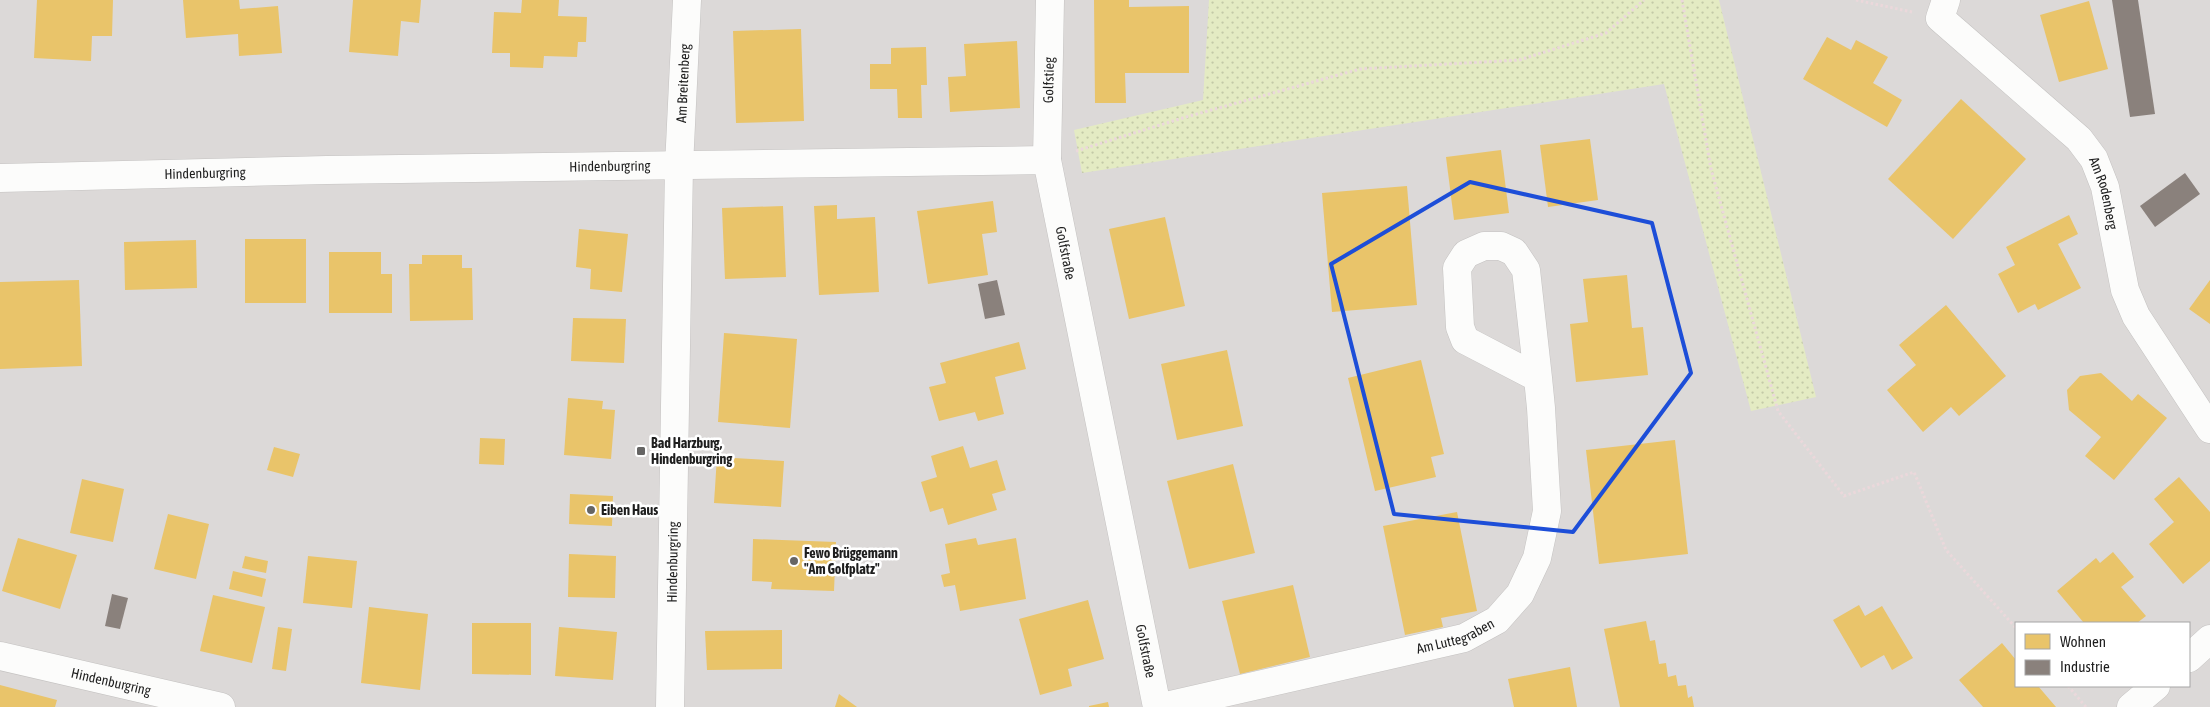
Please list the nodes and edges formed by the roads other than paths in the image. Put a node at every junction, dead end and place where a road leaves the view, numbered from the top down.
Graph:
1 (687, 0) edge
2 (1050, 0) edge
3 (1943, 9) edge
4 (1047, 160) junction
5 (679, 166) junction
6 (0, 178) edge
7 (1538, 378) junction
8 (2210, 429) edge
9 (2210, 639) edge
10 (0, 656) edge
11 (2190, 657) edge
12 (2155, 687) edge
13 (221, 707) edge
14 (670, 707) edge
15 (1157, 707) edge
16 (1162, 707) edge
17 (2131, 707) edge

1 - 5 street, Am Breitenberg
2 - 4 street, Golfstieg
3 - 8 street, Am Rodenberg
4 - 5 street
4 - 15 street, Golfstraße
5 - 6 street, Hindenburgring
5 - 14 street, Hindenburgring
7 - 7 street, Am Luttegraben
7 - 16 street, Am Luttegraben
9 - 11 street
10 - 13 street, Hindenburgring
12 - 17 street

